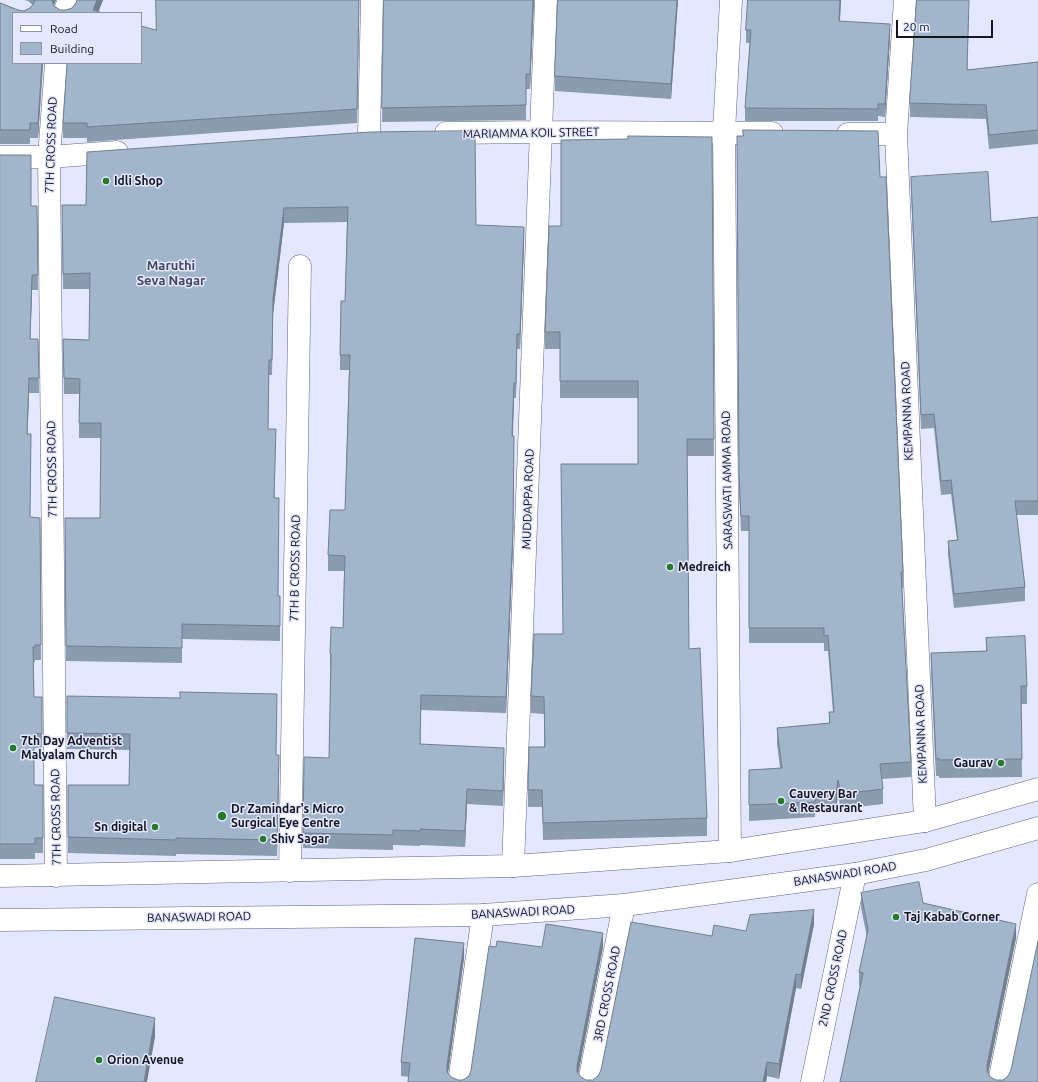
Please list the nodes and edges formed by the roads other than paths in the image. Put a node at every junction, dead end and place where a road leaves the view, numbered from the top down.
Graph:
1 (69, 0) edge
2 (372, 0) edge
3 (546, 0) edge
4 (731, 0) edge
5 (905, 0) edge
6 (64, 12) edge
7 (56, 64) edge
8 (542, 132) junction
9 (724, 132) junction
10 (794, 133) edge
11 (825, 133) edge
12 (392, 134) edge
13 (424, 134) edge
14 (896, 134) junction
15 (135, 151) edge
16 (49, 156) junction
17 (0, 157) edge
18 (300, 266) dead end
19 (1038, 789) edge
20 (925, 821) junction
21 (1038, 828) edge
22 (730, 852) junction
23 (514, 866) junction
24 (290, 871) junction
25 (855, 874) junction
26 (0, 876) edge
27 (56, 876) junction
28 (1038, 894) edge
29 (624, 905) junction
30 (483, 915) junction
31 (0, 920) edge
32 (459, 1082) edge
33 (589, 1082) edge
34 (812, 1082) edge
35 (999, 1082) edge

1 - 6 street
2 - 12 street
3 - 8 street, MUDDAPPA ROAD
4 - 9 street, SARASWATI AMMA ROAD
5 - 14 street, KEMPANNA ROAD
7 - 16 street, 7TH CROSS ROAD
8 - 9 street, MARIAMMA KOIL STREET
8 - 13 street, MARIAMMA KOIL STREET
8 - 23 street, MUDDAPPA ROAD
9 - 10 street, MARIAMMA KOIL STREET
9 - 22 street, SARASWATI AMMA ROAD
11 - 14 street
14 - 20 street, KEMPANNA ROAD
15 - 16 street
16 - 17 street
16 - 27 street, 7TH CROSS ROAD
18 - 24 street, 7TH B CROSS ROAD
19 - 20 street
20 - 22 street
21 - 25 street, BANASWADI ROAD
22 - 23 street
23 - 24 street
24 - 27 street
25 - 29 street, BANASWADI ROAD
25 - 34 street, 2ND CROSS ROAD
26 - 27 street
28 - 35 street
29 - 30 street, BANASWADI ROAD
29 - 33 street, 3RD CROSS ROAD
30 - 31 street, BANASWADI ROAD
30 - 32 street

